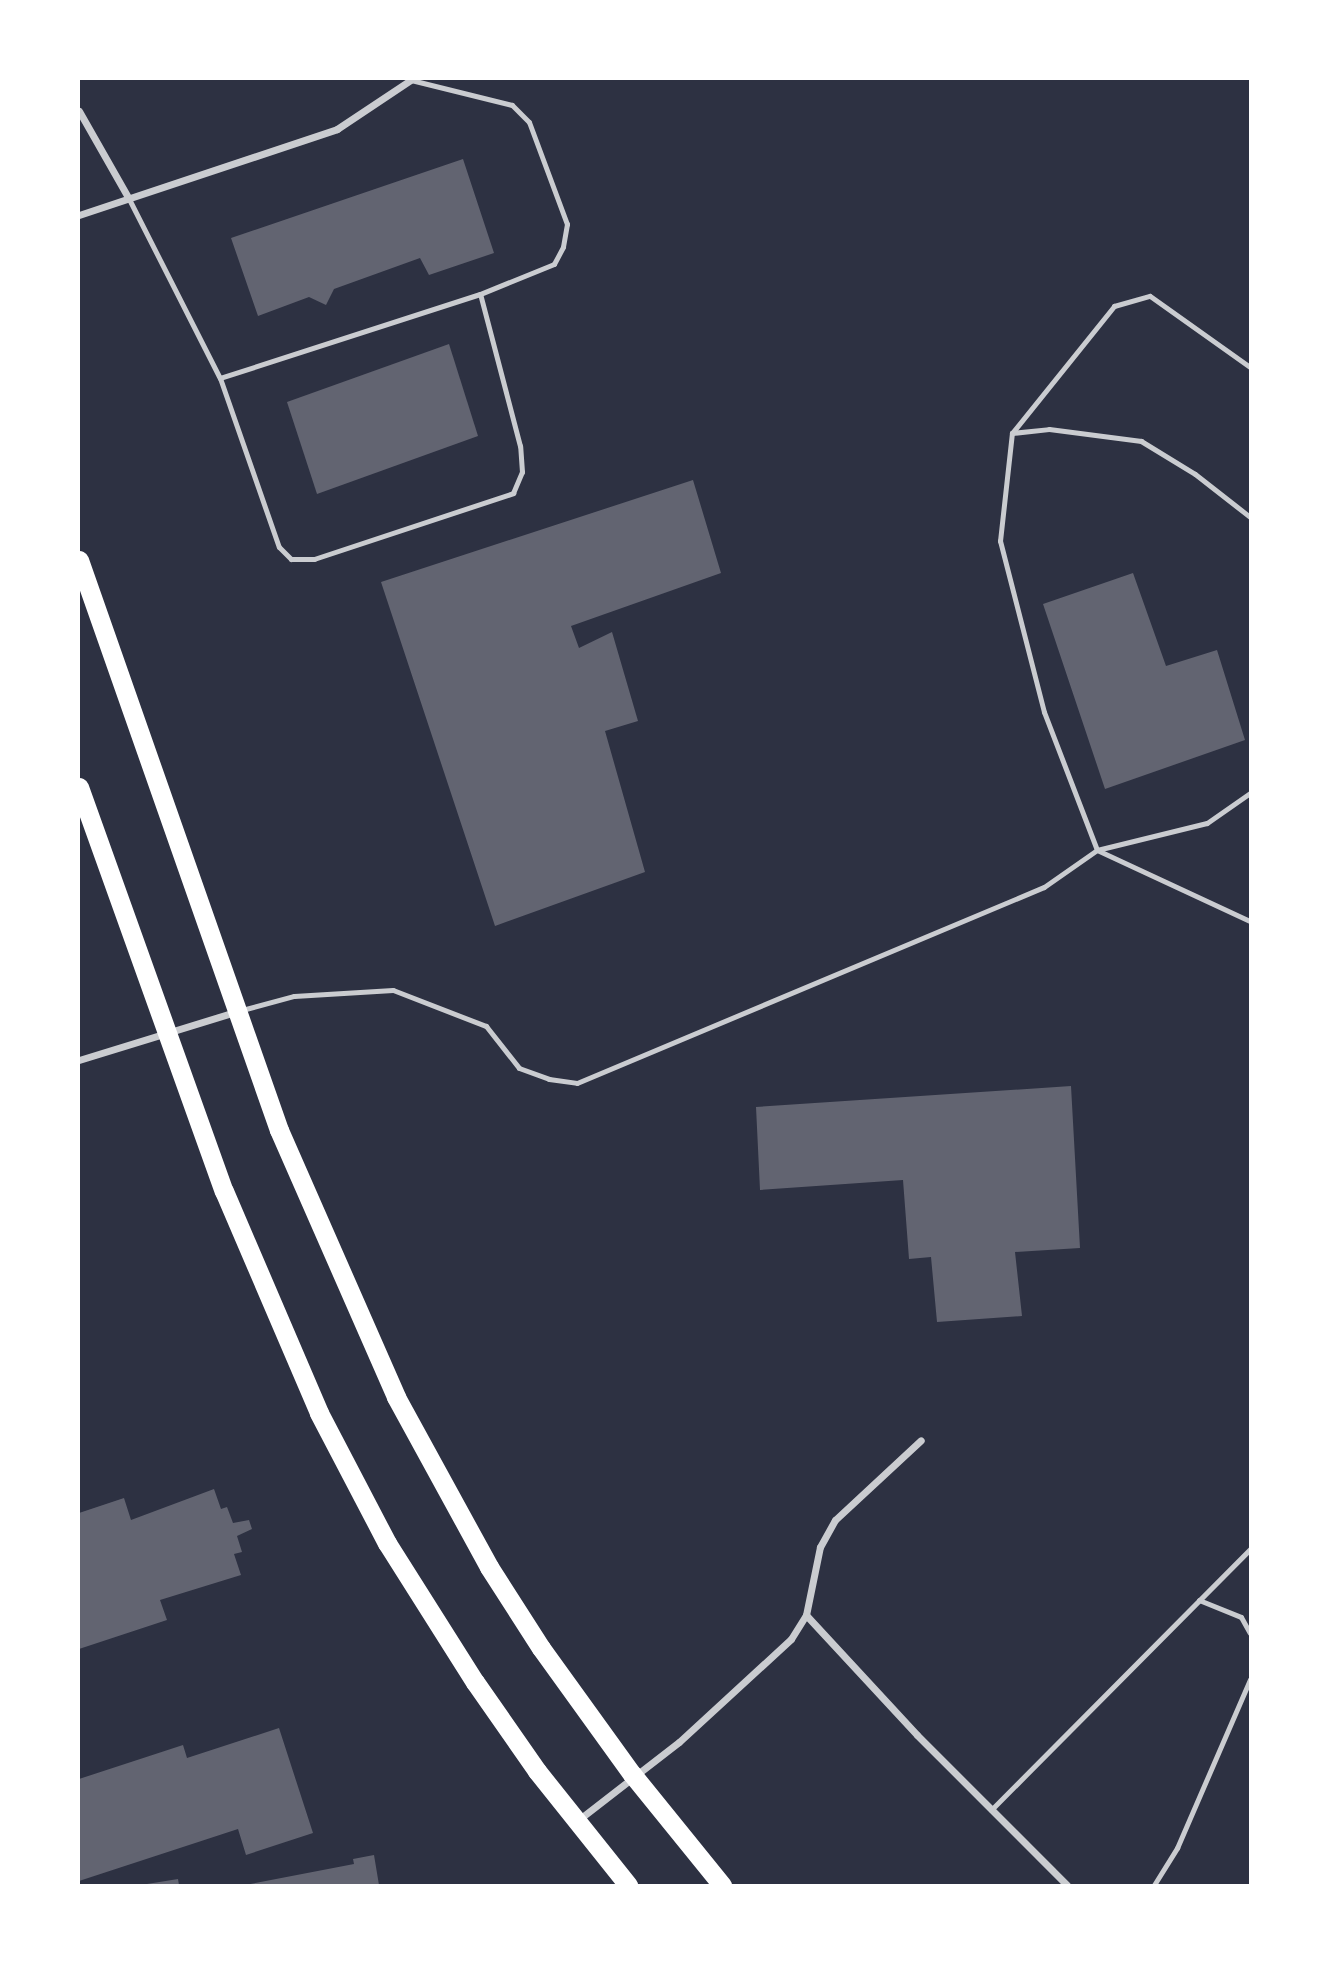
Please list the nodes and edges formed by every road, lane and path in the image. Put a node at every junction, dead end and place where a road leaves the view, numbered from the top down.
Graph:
1 (412, 79) edge
2 (79, 111) edge
3 (129, 199) junction
4 (79, 215) edge
5 (480, 294) junction
6 (1250, 367) edge
7 (220, 378) junction
8 (1012, 433) junction
9 (1250, 517) edge
10 (79, 560) edge
11 (79, 787) edge
12 (1250, 793) edge
13 (1097, 850) junction
14 (1250, 921) edge
15 (236, 1012) junction
16 (167, 1033) junction
17 (79, 1060) edge
18 (921, 1440) dead end
19 (1250, 1549) edge
20 (1199, 1600) junction
21 (806, 1615) junction
22 (1250, 1633) edge
23 (1250, 1679) edge
24 (632, 1774) junction
25 (991, 1810) junction
26 (577, 1822) junction
27 (628, 1885) edge
28 (722, 1885) edge
29 (1067, 1885) edge
30 (1154, 1885) edge

1 - 3 street
1 - 5 lane
2 - 3 street
3 - 4 street
3 - 7 lane
5 - 7 lane
5 - 7 lane
6 - 8 lane
8 - 9 lane
8 - 13 lane
10 - 15 highway
11 - 16 highway
12 - 13 lane
13 - 14 lane
13 - 15 lane
15 - 16 street
15 - 24 highway
16 - 17 street
16 - 26 highway
18 - 21 street
19 - 20 lane
20 - 22 lane
20 - 25 lane
21 - 24 street
21 - 25 street
23 - 30 lane
24 - 26 street
24 - 28 highway
25 - 29 street
26 - 27 highway

